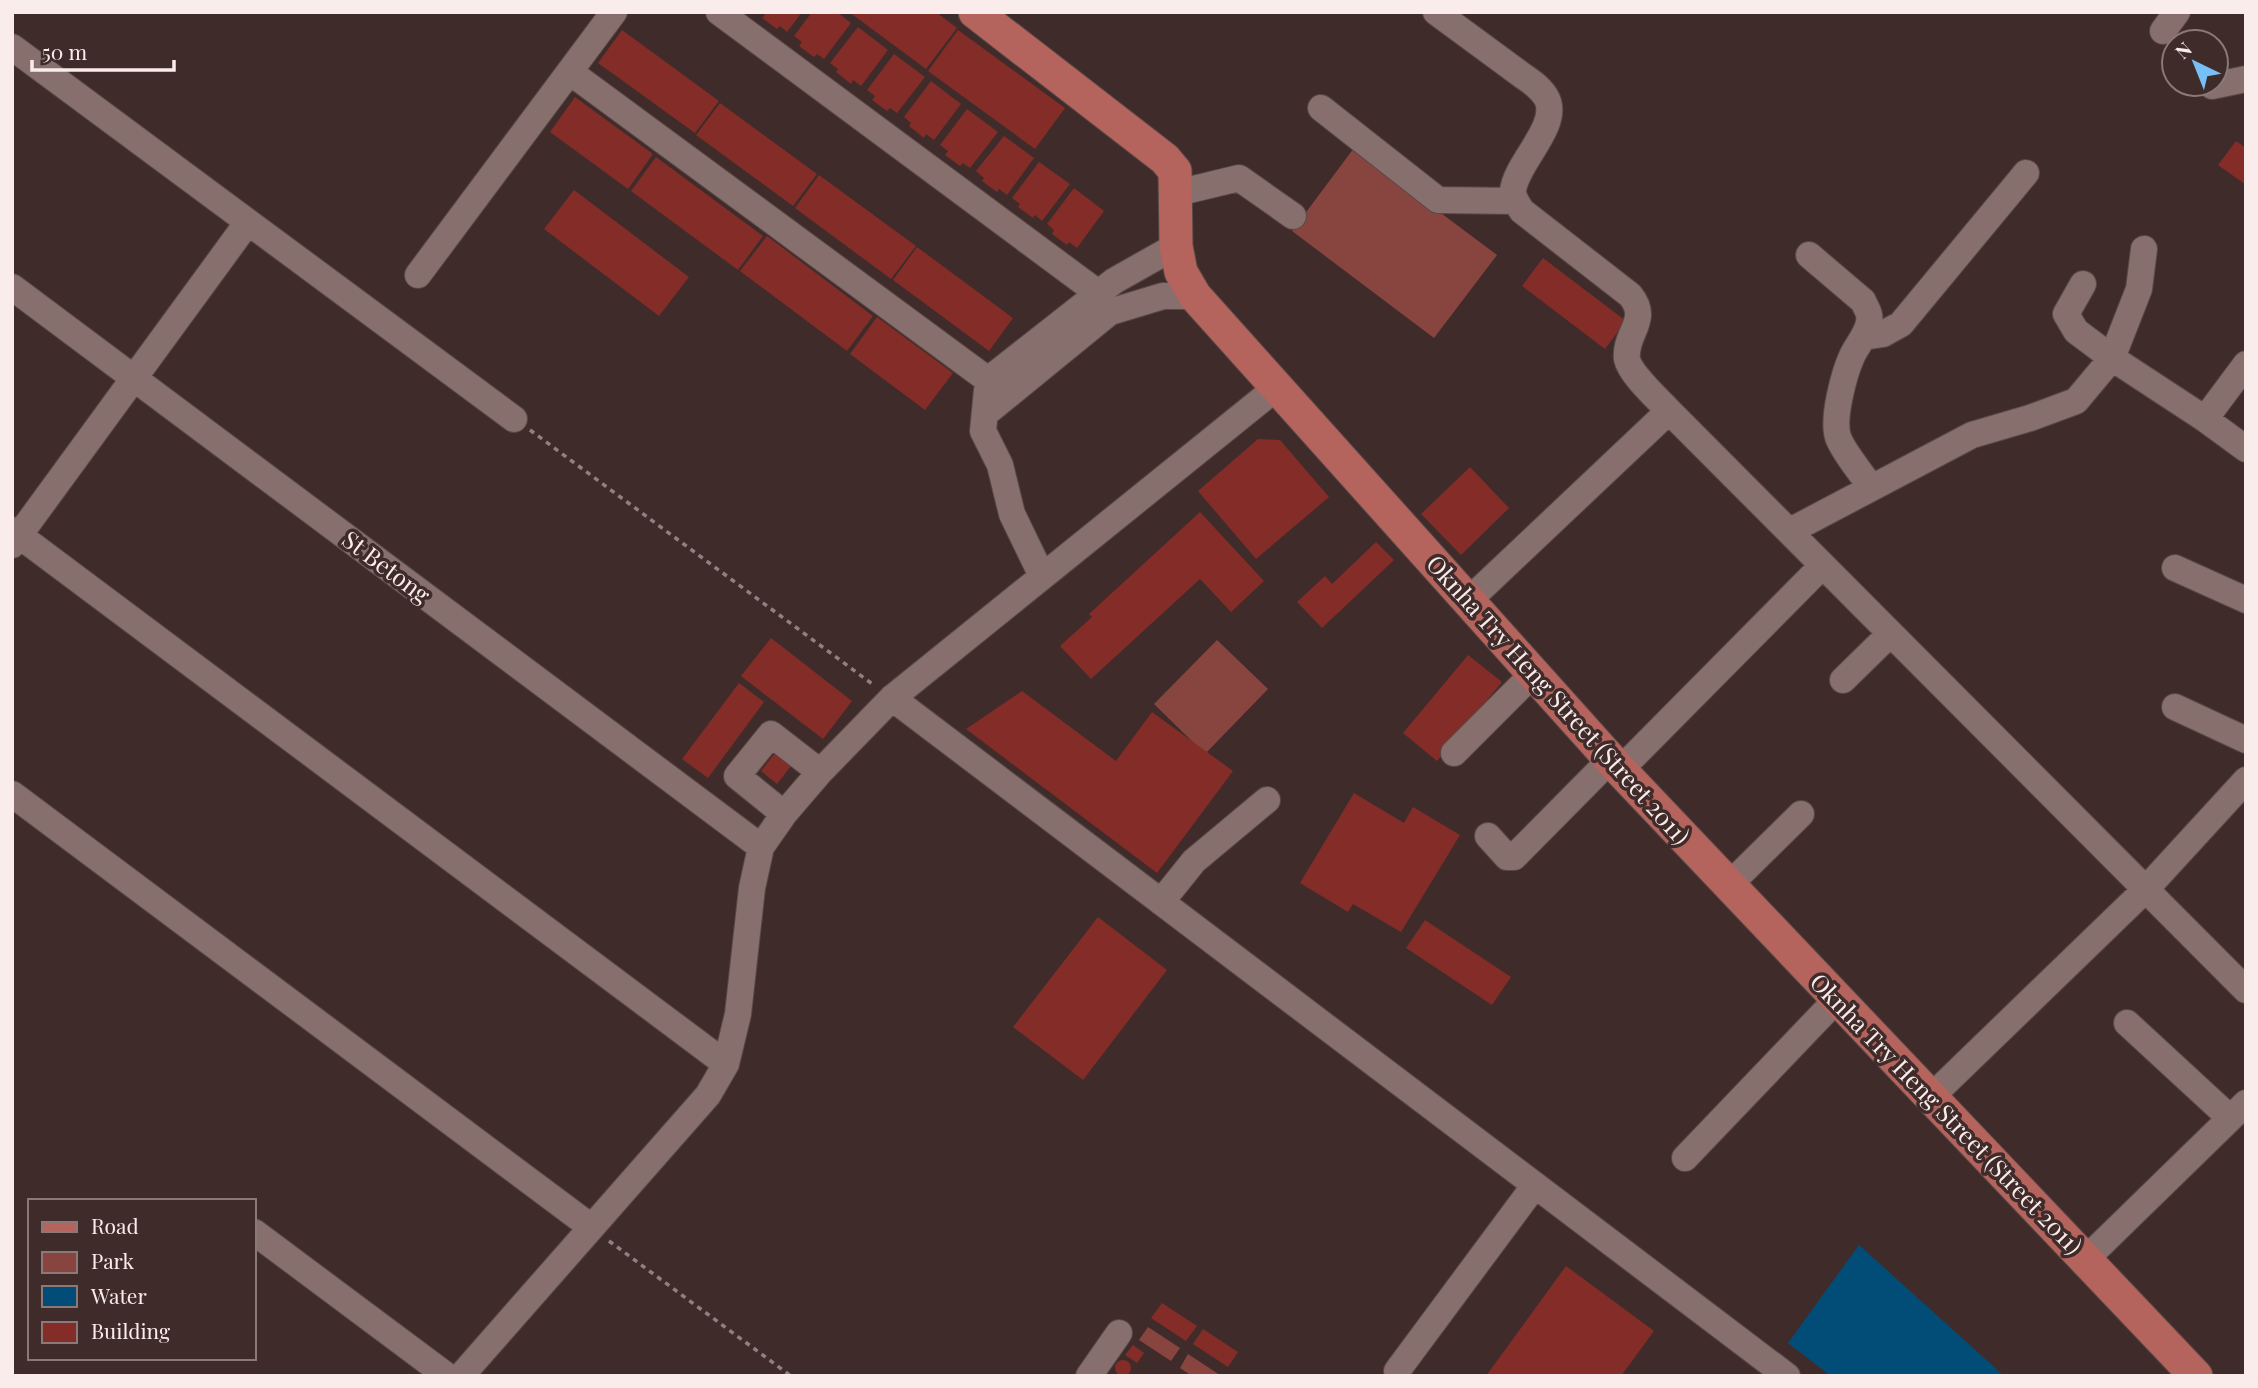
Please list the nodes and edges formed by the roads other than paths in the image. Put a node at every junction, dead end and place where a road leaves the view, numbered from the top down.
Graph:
1 (614, 12) edge
2 (719, 12) edge
3 (975, 12) edge
4 (1436, 12) edge
5 (12, 47) edge
6 (570, 72) junction
7 (1321, 108) dead end
8 (2026, 173) dead end
9 (1177, 193) junction
10 (1515, 201) junction
11 (1293, 216) dead end
12 (248, 222) junction
13 (1176, 246) junction
14 (2144, 250) dead end
15 (1810, 255) dead end
16 (418, 275) dead end
17 (2083, 284) dead end
18 (12, 287) edge
19 (1195, 296) junction
20 (1104, 302) junction
21 (1863, 337) junction
22 (2112, 358) junction
23 (2246, 364) edge
24 (135, 378) junction
25 (988, 380) junction
26 (1276, 388) junction
27 (1669, 411) junction
28 (985, 414) junction
29 (514, 419) road end
30 (2205, 419) junction
31 (2246, 449) edge
32 (1871, 488) junction
33 (1790, 531) junction
34 (15, 537) edge
35 (1822, 566) junction
36 (2175, 568) dead end
37 (1042, 576) junction
38 (2246, 600) edge
39 (1468, 601) junction
40 (1890, 634) junction
41 (1534, 673) junction
42 (1843, 680) dead end
43 (892, 698) junction
44 (2175, 707) dead end
45 (2246, 740) edge
46 (1454, 753) dead end
47 (1616, 764) junction
48 (820, 772) junction
49 (2246, 780) edge
50 (757, 792) junction
51 (12, 794) edge
52 (1267, 800) dead end
53 (784, 814) junction
54 (1801, 814) dead end
55 (731, 825) junction
56 (1488, 836) dead end
57 (761, 847) junction
58 (1730, 884) junction
59 (2147, 889) junction
60 (1161, 902) junction
61 (2246, 990) edge
62 (1838, 998) junction
63 (2127, 1023) dead end
64 (726, 1064) junction
65 (1932, 1096) junction
66 (2238, 1110) edge
67 (1685, 1158) dead end
68 (1535, 1185) junction
69 (591, 1227) junction
70 (256, 1233) edge
71 (2086, 1258) junction
72 (1119, 1333) dead end
73 (1397, 1371) dead end
74 (447, 1376) edge
75 (461, 1376) edge
76 (1089, 1376) edge
77 (1787, 1376) edge
78 (2196, 1376) edge

1 - 6 street
2 - 20 street
3 - 9 main road, Oknha Try Heng Street (Street 2011)
4 - 10 street
5 - 12 street
6 - 16 street
6 - 25 street
7 - 10 street
8 - 21 street
9 - 11 street
9 - 13 main road, Oknha Try Heng Street (Street 2011)
10 - 27 street
12 - 24 street
12 - 29 street
13 - 19 main road, Oknha Try Heng Street (Street 2011)
13 - 20 street
14 - 22 street
15 - 21 street
17 - 22 street
18 - 24 street, St Betong
19 - 20 street
19 - 26 main road, Oknha Try Heng Street (Street 2011)
20 - 25 street
20 - 28 street
21 - 32 street
22 - 30 street
22 - 32 street
23 - 30 street
24 - 34 street
24 - 55 street, St Betong
25 - 28 street
26 - 37 street
26 - 39 main road, Oknha Try Heng Street (Street 2011)
27 - 33 street
27 - 39 street
28 - 37 street
30 - 31 street
32 - 33 street
33 - 35 street
34 - 64 street
35 - 40 street
35 - 47 street
36 - 38 street
37 - 43 street
39 - 41 main road, Oknha Try Heng Street (Street 2011)
40 - 42 street
40 - 59 street
41 - 46 street
41 - 47 main road, Oknha Try Heng Street (Street 2011)
43 - 48 street
43 - 60 street
44 - 45 street
47 - 56 street
47 - 58 main road, Oknha Try Heng Street (Street 2011)
48 - 50 street
48 - 53 street
49 - 59 street
50 - 53 street
50 - 55 street
51 - 69 street
52 - 60 street
53 - 57 street
54 - 58 street
55 - 57 street, St Betong
57 - 64 street
58 - 62 main road, Oknha Try Heng Street (Street 2011)
59 - 61 street
59 - 65 street
60 - 68 street
62 - 65 main road, Oknha Try Heng Street (Street 2011)
62 - 67 street
63 - 66 street
64 - 69 street
65 - 71 main road, Oknha Try Heng Street (Street 2011)
66 - 71 street
68 - 73 street
68 - 77 street
69 - 75 street
70 - 74 street
71 - 78 main road, Oknha Try Heng Street (Street 2011)
72 - 76 street

